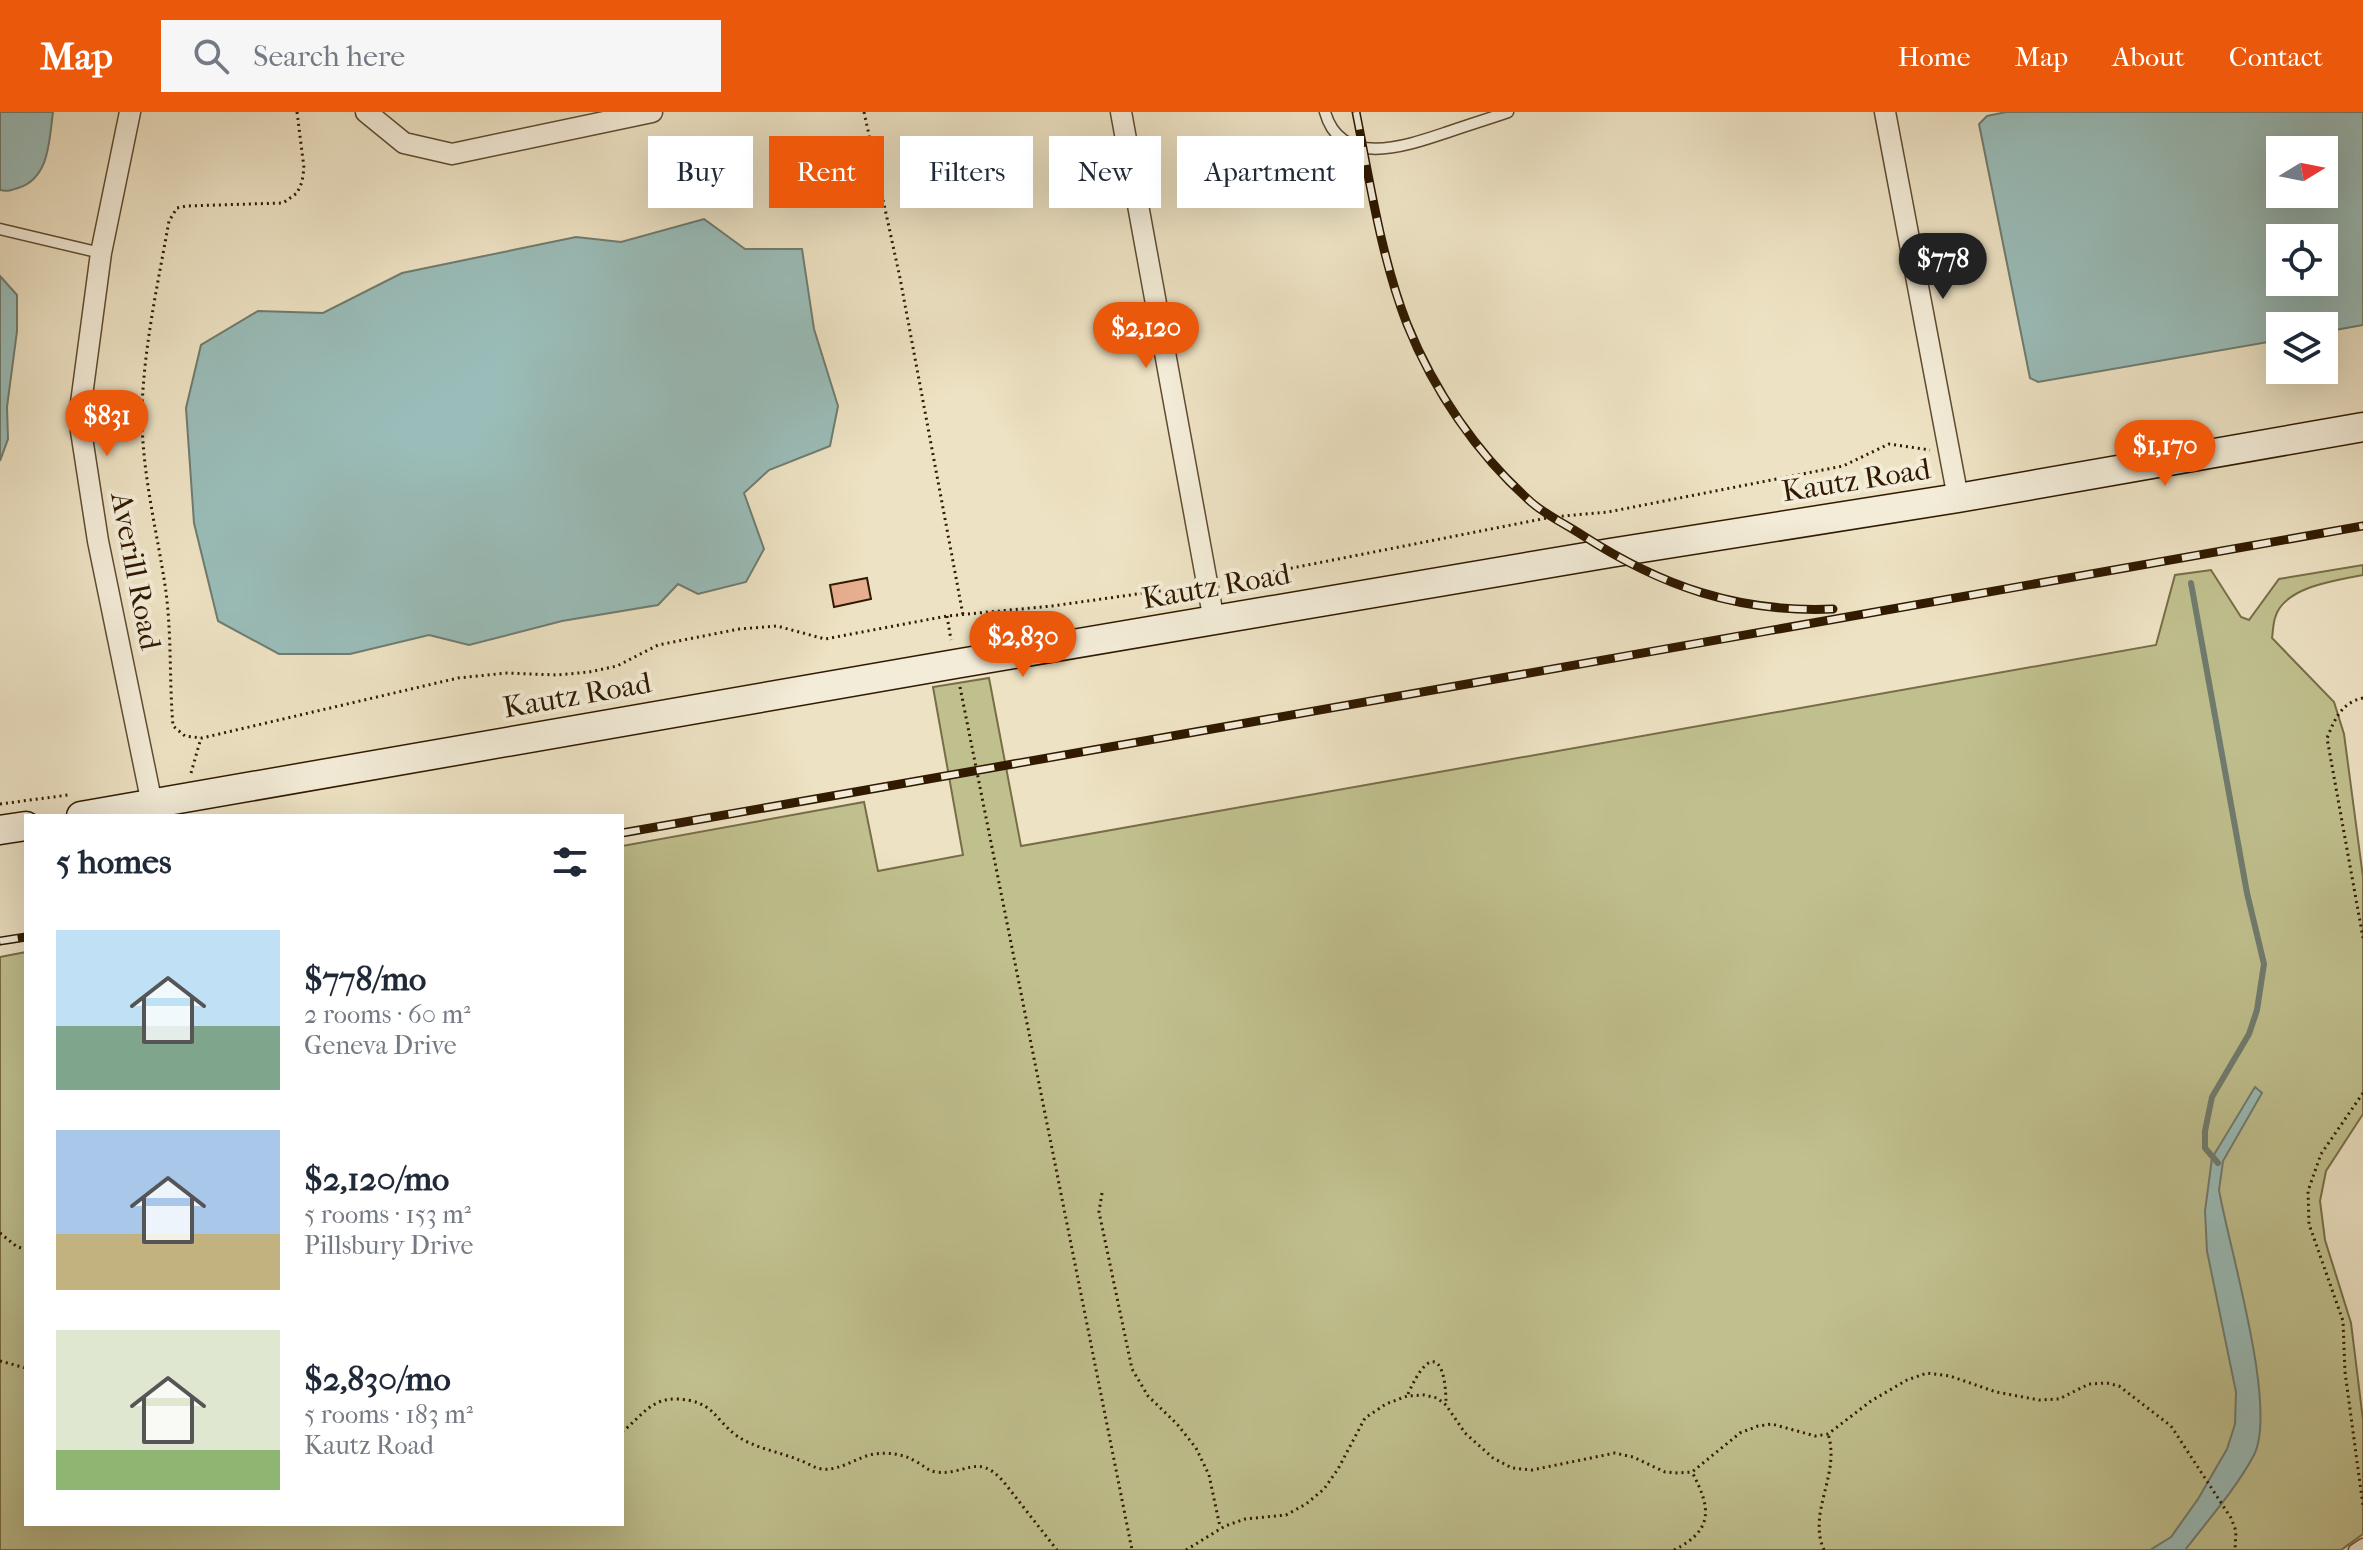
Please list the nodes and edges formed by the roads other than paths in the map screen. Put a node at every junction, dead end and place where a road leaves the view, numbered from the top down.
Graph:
1 (130, 112) edge
2 (366, 112) edge
3 (652, 112) edge
4 (1121, 112) edge
5 (1325, 112) edge
6 (1508, 112) edge
7 (1885, 112) edge
8 (0, 229) edge
9 (101, 253) junction
10 (2363, 427) edge
11 (1958, 498) junction
12 (1214, 621) junction
13 (152, 804) junction
14 (93, 814) edge
15 (24, 826) edge
16 (0, 830) edge
17 (2363, 1544) edge
18 (2354, 1550) edge

1 - 9 street, Averill Road
2 - 3 street
4 - 12 street
5 - 6 lane
7 - 11 street
8 - 9 lane
9 - 13 street, Averill Road
10 - 11 street, Kautz Road
11 - 12 street, Kautz Road
12 - 13 street, Kautz Road
13 - 14 street, Kautz Road
15 - 16 street
17 - 18 lane

